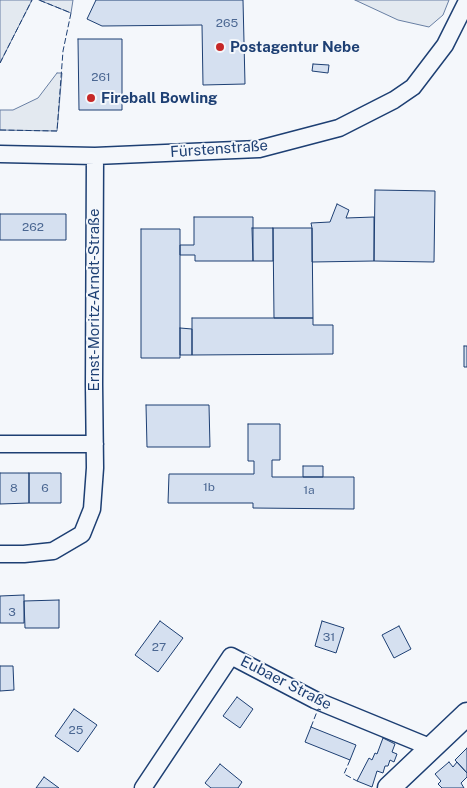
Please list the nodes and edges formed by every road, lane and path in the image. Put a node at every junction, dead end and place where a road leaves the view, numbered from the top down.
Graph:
1 (467, 1) edge
2 (0, 154) edge
3 (94, 156) junction
4 (0, 444) edge
5 (95, 444) junction
6 (0, 554) edge
7 (467, 714) edge
8 (432, 748) junction
9 (143, 788) edge
10 (389, 788) edge

1 - 3 street, Fürstenstraße
2 - 3 street, Fürstenstraße
3 - 5 street, Ernst-Moritz-Arndt-Straße
4 - 5 street
5 - 6 street, Ernst-Moritz-Arndt-Straße
7 - 8 street
8 - 9 street, Eubaer Straße
8 - 10 street

